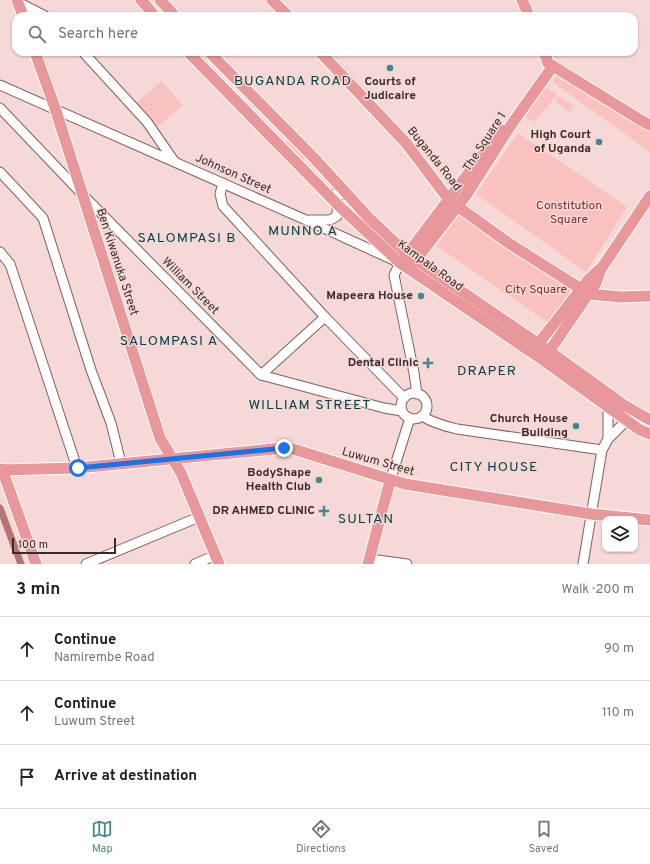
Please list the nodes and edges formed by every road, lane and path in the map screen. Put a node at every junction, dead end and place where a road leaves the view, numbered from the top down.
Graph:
1 (140, 0) edge
2 (160, 0) edge
3 (272, 0) edge
4 (522, 0) edge
5 (17, 1) edge
6 (21, 12) edge
7 (38, 12) edge
8 (151, 12) edge
9 (171, 12) edge
10 (284, 12) edge
11 (527, 12) edge
12 (36, 56) edge
13 (86, 56) edge
14 (197, 56) edge
15 (213, 56) edge
16 (324, 56) edge
17 (546, 56) edge
18 (550, 64) junction
19 (0, 85) edge
20 (0, 108) edge
21 (55, 108) junction
22 (650, 125) edge
23 (174, 161) junction
24 (0, 172) edge
25 (223, 183) junction
26 (338, 185) junction
27 (82, 194) junction
28 (650, 196) edge
29 (453, 202) junction
30 (338, 205) junction
31 (306, 220) junction
32 (3, 255) edge
33 (411, 257) junction
34 (404, 266) junction
35 (585, 292) junction
36 (650, 296) edge
37 (325, 317) junction
38 (535, 348) junction
39 (546, 355) junction
40 (261, 375) junction
41 (417, 394) junction
42 (613, 397) junction
43 (404, 398) junction
44 (608, 408) junction
45 (402, 411) junction
46 (634, 411) junction
47 (422, 416) junction
48 (410, 418) junction
49 (650, 420) edge
50 (627, 421) junction
51 (650, 434) edge
52 (608, 439) junction
53 (602, 450) junction
54 (171, 458) junction
55 (121, 463) junction
56 (78, 468) junction
57 (1, 470) edge
58 (390, 481) junction
59 (591, 514) junction
60 (200, 516) junction
61 (650, 520) edge
62 (217, 560) edge
63 (369, 561) edge
64 (36, 564) edge
65 (86, 564) edge
66 (195, 564) edge
67 (407, 564) edge
68 (583, 564) edge

1 - 8 main road
2 - 9 main road
3 - 10 main road
4 - 11 main road
5 - 6 main road
5 - 7 street
12 - 21 main road, Ben Kiwanuka Street
13 - 23 street
14 - 30 main road, Kampala Road
15 - 26 main road, Kampala Road
16 - 29 main road, Buganda Road
17 - 18 main road
18 - 22 main road
18 - 29 main road, The Square 1
19 - 21 street, Johnson Street
20 - 27 street, William Street
21 - 23 street, Johnson Street
21 - 27 main road, Ben Kiwanuka Street
23 - 25 street, Johnson Street
24 - 55 street
25 - 31 street, Johnson Street
25 - 37 street
26 - 30 street
26 - 33 main road, Kampala Road
27 - 40 street, William Street
27 - 54 main road, Ben Kiwanuka Street
28 - 35 main road
29 - 33 main road, The Square 1
29 - 35 main road, Buganda Road
30 - 31 street
30 - 34 main road, Kampala Road
31 - 34 street, Johnson Street
32 - 56 street
33 - 34 main road, The Square 1
33 - 38 main road, Kampala Road
34 - 38 main road, Kampala Road
34 - 41 street
35 - 36 main road, Buganda Road
35 - 38 main road
35 - 39 main road
37 - 40 street
37 - 43 street
38 - 39 main road, Kampala Road
39 - 42 main road, Kampala Road
39 - 44 main road, Kampala Road
40 - 45 street
41 - 43 street
41 - 47 street
42 - 44 street
42 - 46 main road, Kampala Road
43 - 45 street
44 - 50 main road, Kampala Road
44 - 52 street
45 - 48 street
46 - 49 main road, Kampala Road
46 - 50 street
47 - 48 street
47 - 53 street
48 - 58 street
50 - 51 main road, Kampala Road
50 - 52 street
52 - 53 street
53 - 59 street
54 - 55 main road, Luwum Street
54 - 58 main road, Luwum Street
54 - 60 main road, Ben Kiwanuka Street
55 - 56 main road, Luwum Street
56 - 57 main road, Luwum Street
57 - 64 main road
58 - 59 main road, Luwum Street
58 - 63 main road
59 - 61 main road, Luwum Street
59 - 68 street
60 - 62 main road, Ben Kiwanuka Street
60 - 65 street
62 - 66 street
63 - 67 street

